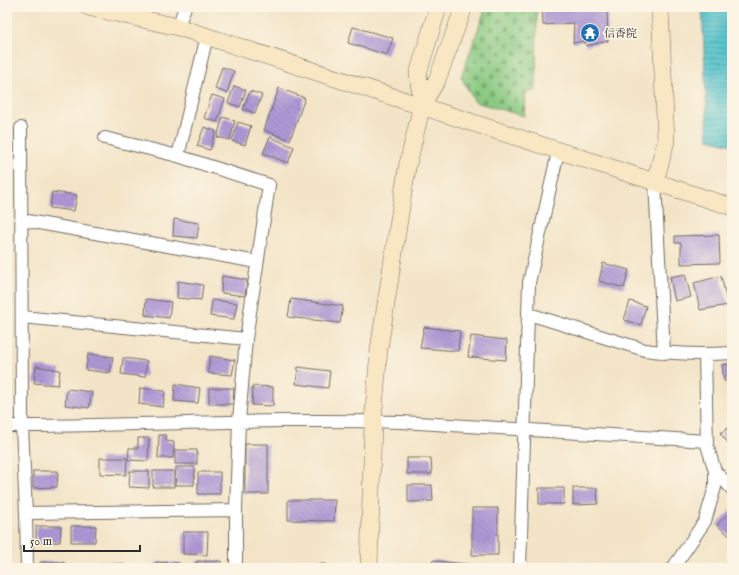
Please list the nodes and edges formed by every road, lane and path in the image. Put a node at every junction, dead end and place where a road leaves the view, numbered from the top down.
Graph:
1 (88, 7) edge
2 (185, 7) edge
3 (438, 7) edge
4 (464, 7) edge
5 (660, 7) edge
6 (178, 27) junction
7 (207, 36) junction
8 (422, 105) junction
9 (20, 128) dead end
10 (105, 138) dead end
11 (558, 152) junction
12 (178, 156) junction
13 (655, 182) junction
14 (732, 207) edge
15 (22, 220) junction
16 (257, 262) junction
17 (529, 314) junction
18 (22, 317) junction
19 (246, 339) junction
20 (664, 353) junction
21 (732, 353) edge
22 (705, 354) junction
23 (373, 421) junction
24 (239, 422) junction
25 (7, 426) edge
26 (22, 426) junction
27 (524, 429) junction
28 (707, 441) junction
29 (715, 471) junction
30 (732, 489) edge
31 (236, 510) junction
32 (26, 513) junction
33 (27, 568) edge
34 (236, 568) edge
35 (369, 568) edge
36 (520, 568) edge
37 (673, 568) edge

1 - 6 street
2 - 6 street
3 - 8 street
4 - 8 street
5 - 13 street
6 - 7 street
7 - 8 street
7 - 12 street
8 - 11 street
8 - 23 street
9 - 15 street
10 - 12 street
11 - 13 street
11 - 17 street
12 - 16 street
13 - 14 street
13 - 20 street
15 - 16 street
15 - 18 street
16 - 19 street
17 - 20 street
17 - 27 street
18 - 19 street
18 - 26 street
19 - 24 street
20 - 22 street
21 - 22 street
22 - 28 street
23 - 24 street
23 - 27 street
23 - 35 street
24 - 26 street
24 - 31 street
25 - 26 street
26 - 32 street
27 - 28 street
27 - 36 street
28 - 29 street
29 - 30 street
29 - 37 street
31 - 32 street
31 - 34 street
32 - 33 street

